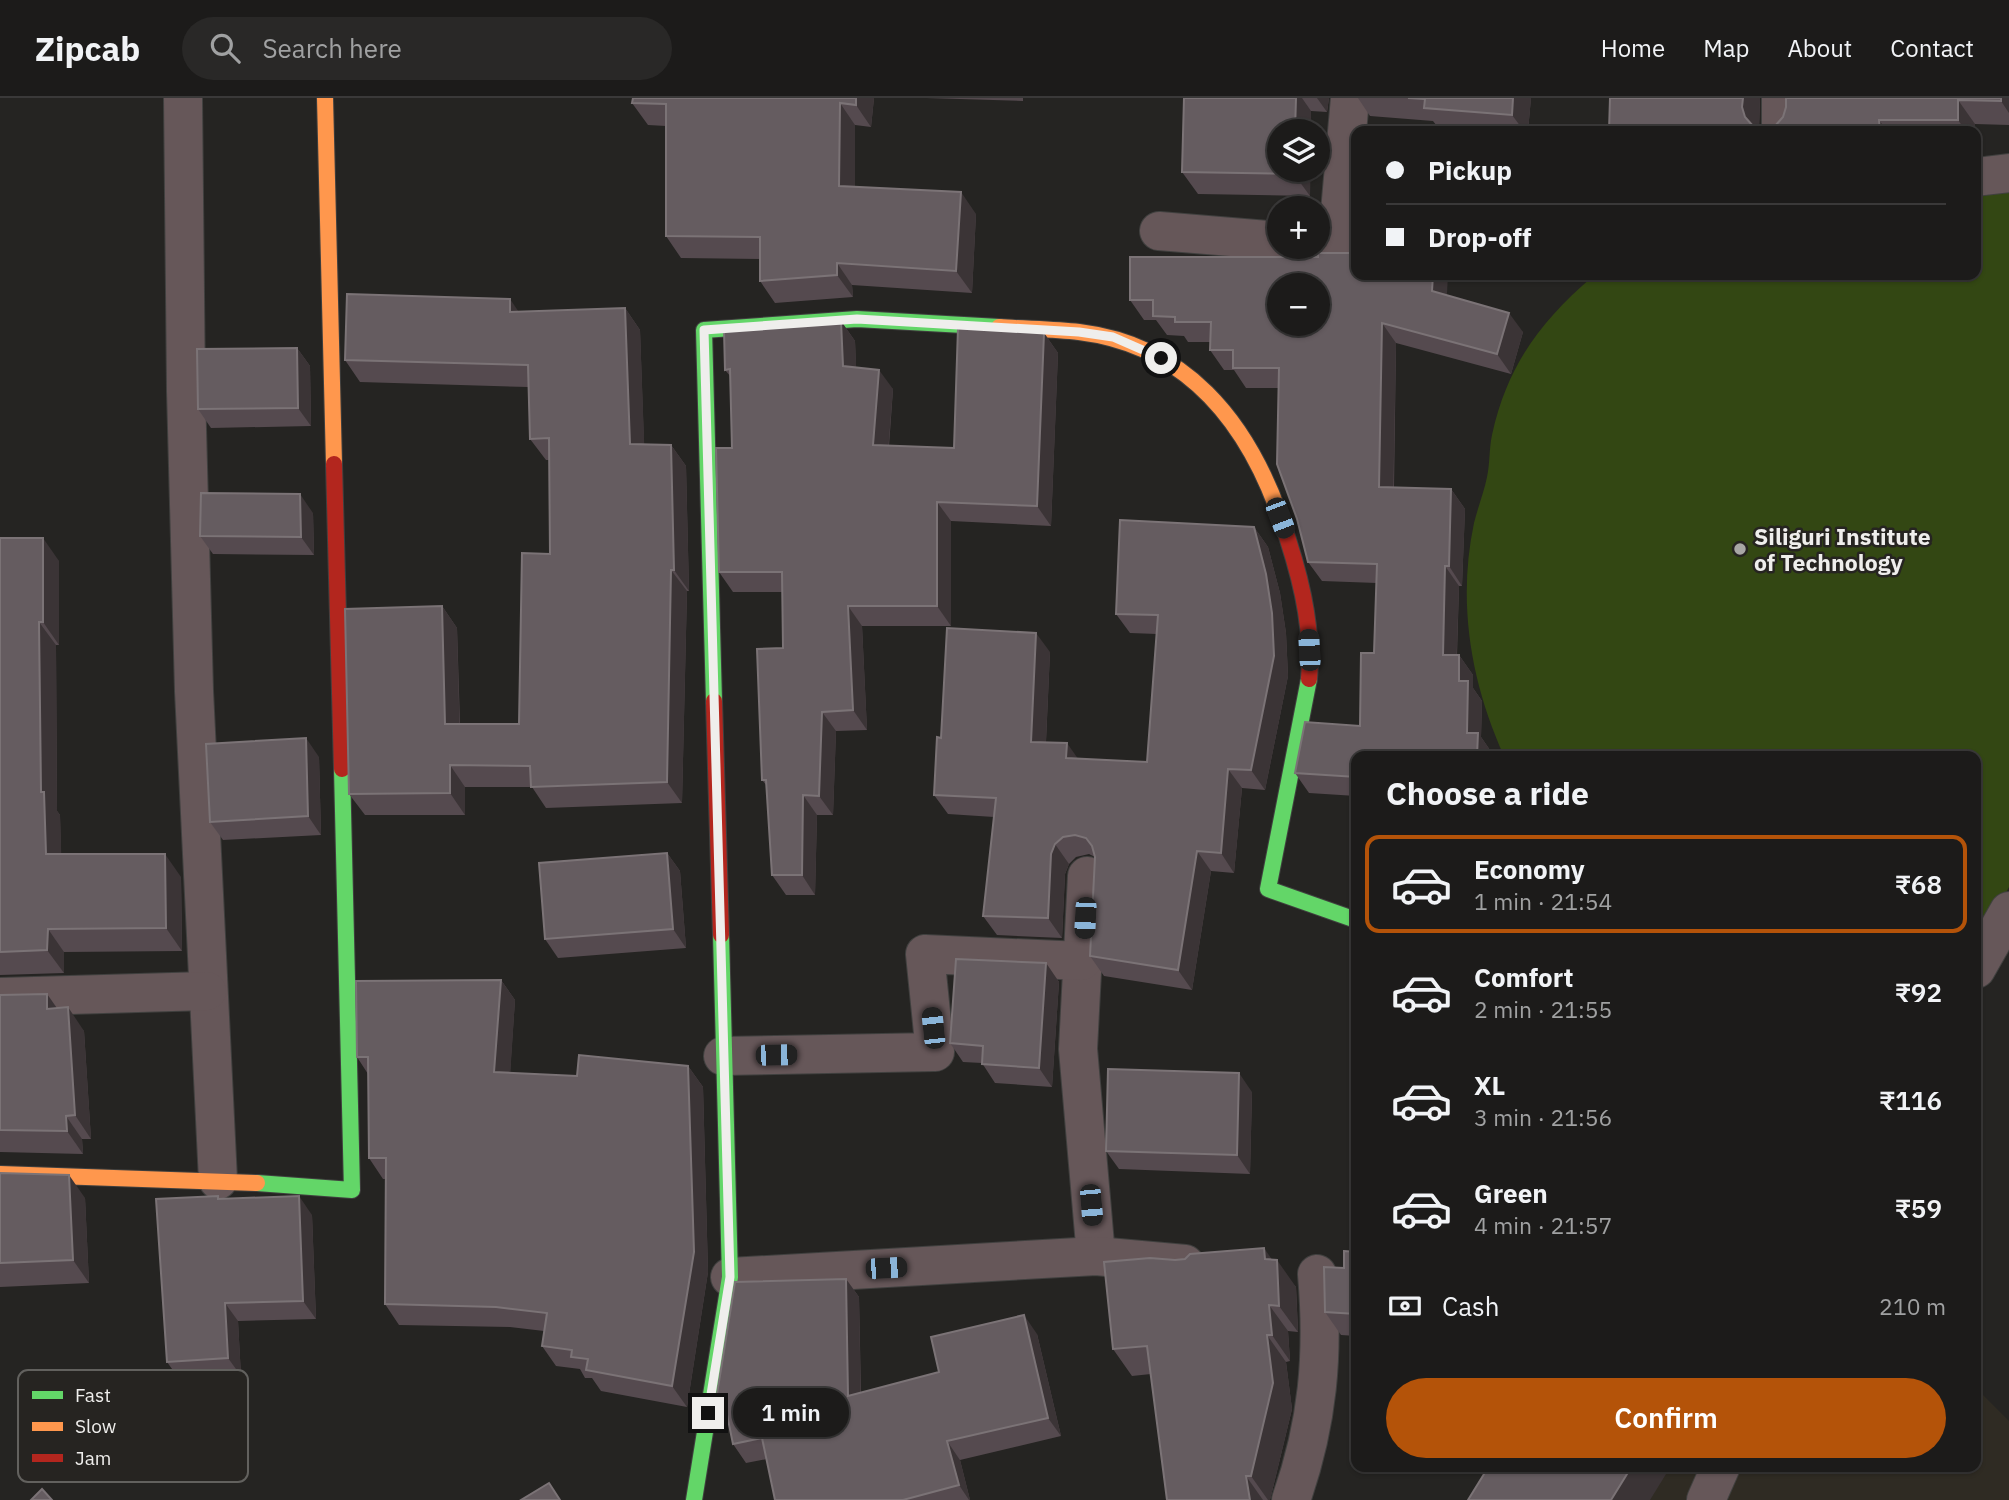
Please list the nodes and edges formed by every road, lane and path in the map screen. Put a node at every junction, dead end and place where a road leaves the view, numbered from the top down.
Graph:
1 (184, 98) edge
2 (325, 98) edge
3 (1350, 98) edge
4 (1782, 98) edge
5 (1780, 126) edge
6 (2009, 173) edge
7 (1981, 176) edge
8 (1158, 231) dead end
9 (1267, 240) edge
10 (1330, 245) edge
11 (1087, 876) dead end
12 (2009, 911) edge
13 (1351, 918) edge
14 (1981, 960) edge
15 (1082, 961) junction
16 (207, 991) junction
17 (0, 997) edge
18 (723, 1056) junction
19 (0, 1174) edge
20 (218, 1180) junction
21 (1096, 1256) junction
22 (1195, 1265) edge
23 (1317, 1273) dead end
24 (730, 1277) junction
25 (1718, 1472) edge
26 (695, 1500) edge
27 (1291, 1500) edge
28 (1706, 1500) edge

1 - 16 street
2 - 20 street
3 - 10 street
4 - 5 street
6 - 7 street
8 - 9 street
11 - 15 street
12 - 14 street
13 - 18 street
15 - 18 street
15 - 21 street
16 - 17 street
16 - 20 street
18 - 24 street
19 - 20 street
21 - 22 street
21 - 24 street
23 - 27 street
24 - 26 street
25 - 28 street

